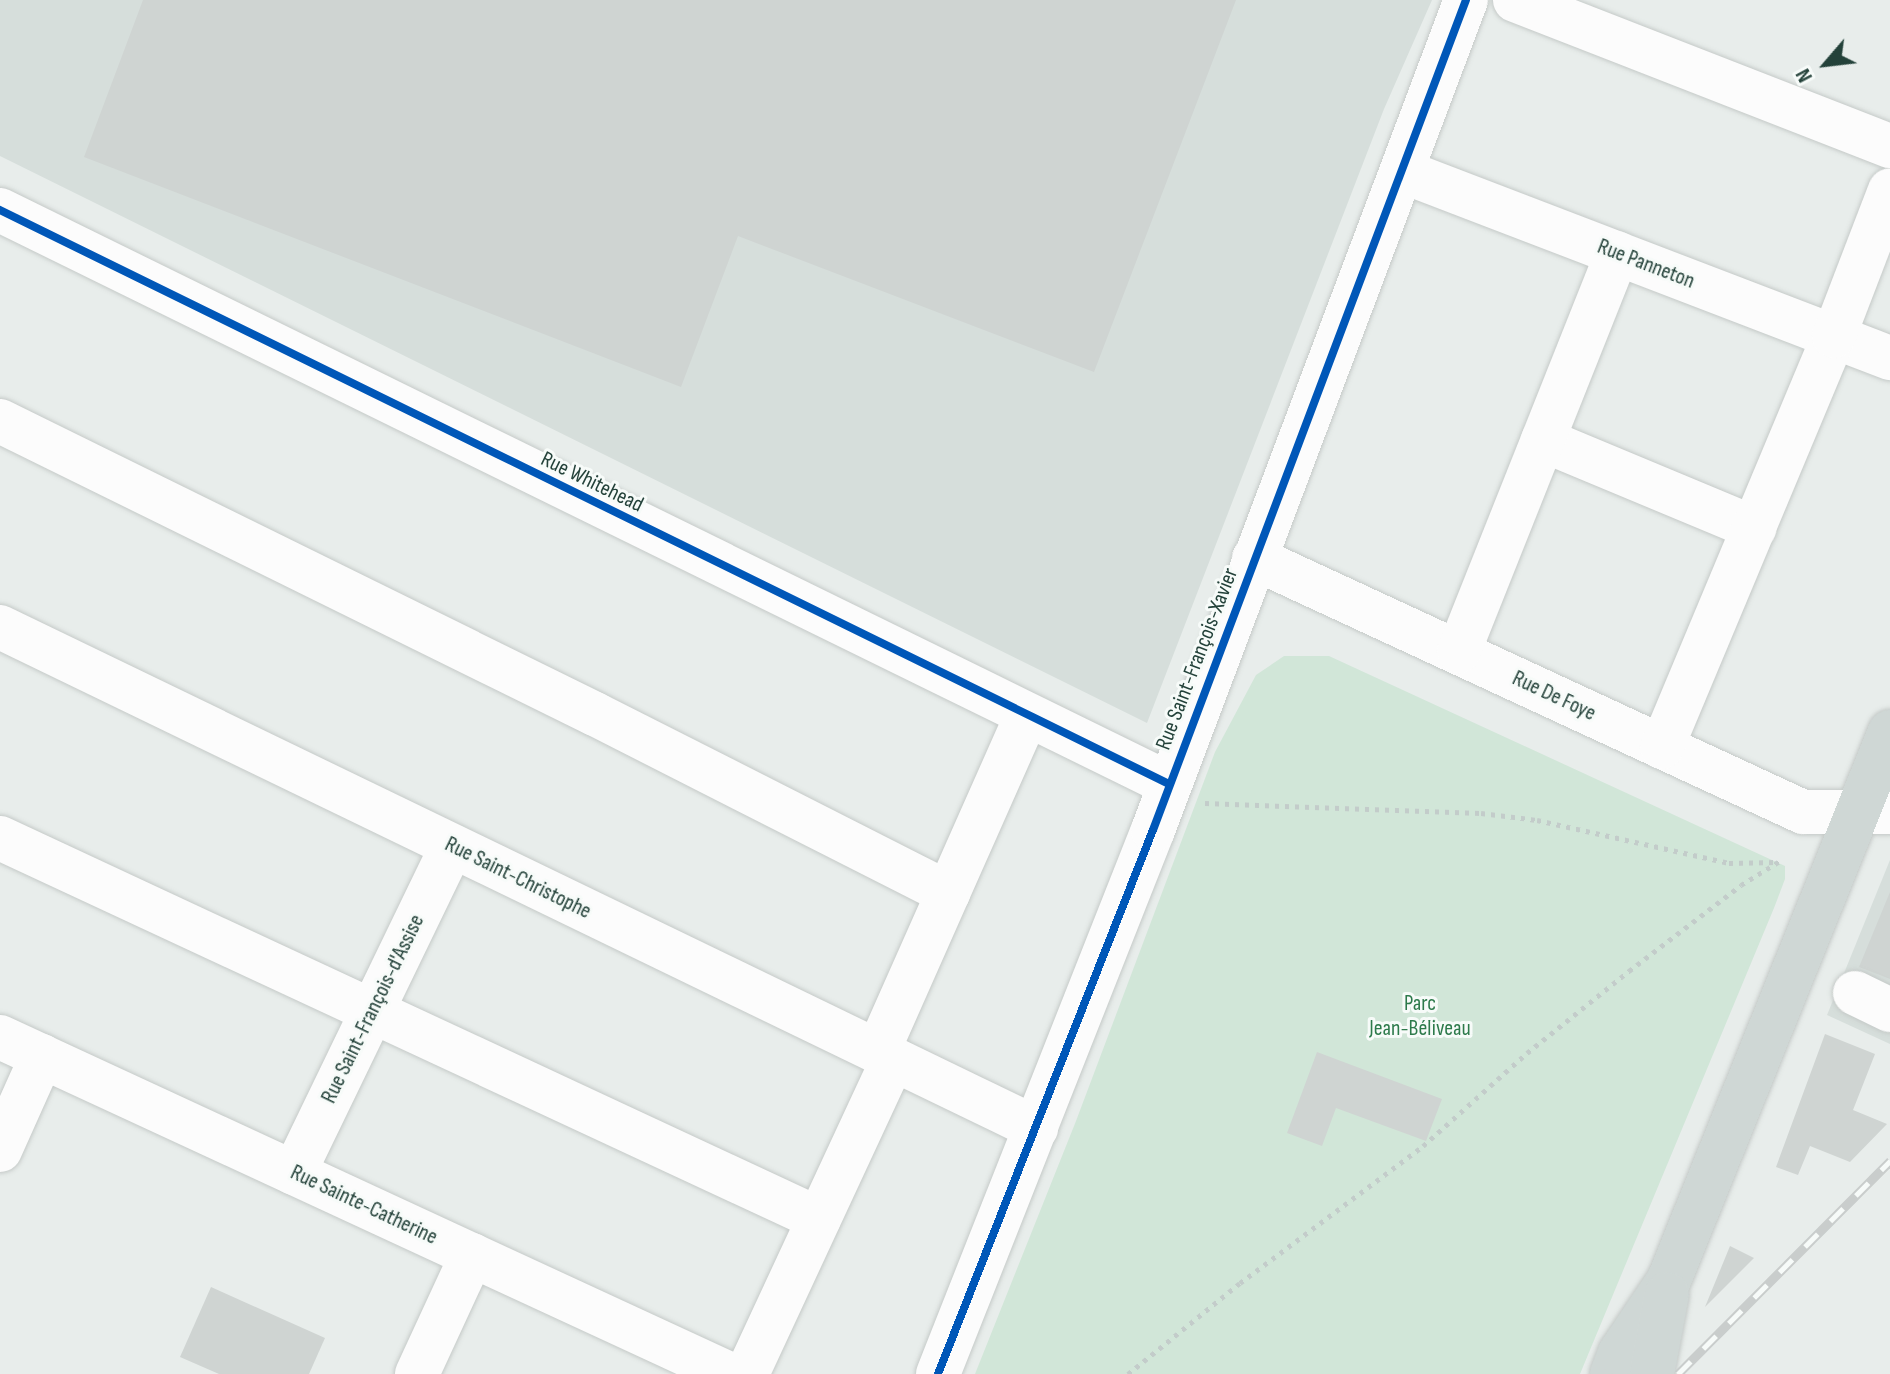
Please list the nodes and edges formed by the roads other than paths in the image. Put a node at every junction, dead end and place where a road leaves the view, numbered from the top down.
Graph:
1 (1466, 0) edge
2 (1515, 0) edge
3 (1890, 146) edge
4 (1402, 171) junction
5 (1890, 190) edge
6 (0, 210) edge
7 (1617, 253) junction
8 (1834, 336) junction
9 (1890, 358) edge
10 (0, 421) edge
11 (1543, 440) junction
12 (1754, 528) junction
13 (1254, 558) junction
14 (0, 627) edge
15 (1459, 651) junction
16 (1026, 717) junction
17 (1890, 732) edge
18 (1662, 747) junction
19 (1183, 793) junction
20 (1874, 812) edge
21 (0, 838) edge
22 (452, 846) junction
23 (948, 893) junction
24 (372, 1011) junction
25 (0, 1037) edge
26 (885, 1055) junction
27 (42, 1056) junction
28 (1036, 1128) junction
29 (0, 1150) edge
30 (294, 1173) junction
31 (819, 1219) junction
32 (472, 1255) junction
33 (1669, 1280) junction
34 (709, 1370) edge
35 (417, 1374) edge
36 (747, 1374) edge
37 (938, 1374) edge
38 (1612, 1374) edge
39 (1652, 1374) edge

1 - 4 street, Rue Saint-François-Xavier
2 - 3 street
4 - 7 street, Rue Panneton
4 - 13 street, Rue Saint-François-Xavier
5 - 8 street
6 - 16 street, Rue Whitehead
7 - 8 street, Rue Panneton
7 - 11 street
8 - 9 street, Rue Panneton
8 - 12 street
10 - 23 street
11 - 12 street
11 - 15 street
12 - 18 street
13 - 15 street, Rue De Foye
13 - 19 street, Rue Saint-François-Xavier
14 - 22 street, Rue Saint-Christophe
15 - 18 street, Rue De Foye
16 - 19 street, Rue Whitehead
16 - 23 street
17 - 20 main road
18 - 20 street, Rue De Foye
19 - 28 street, Rue Saint-François-Xavier
20 - 33 main road
21 - 24 street
22 - 24 street, Rue Saint-François-d'Assise
22 - 26 street, Rue Saint-Christophe
23 - 26 street
24 - 30 street, Rue Saint-François-d'Assise
24 - 31 street
25 - 27 street, Rue Sainte-Catherine
26 - 28 street, Rue Saint-Christophe
26 - 31 street
27 - 29 street
27 - 30 street, Rue Sainte-Catherine
28 - 37 street, Rue Saint-François-Xavier
30 - 32 street, Rue Sainte-Catherine
31 - 36 street
32 - 34 street, Rue Sainte-Catherine
32 - 35 street
33 - 38 main road
33 - 39 main road

